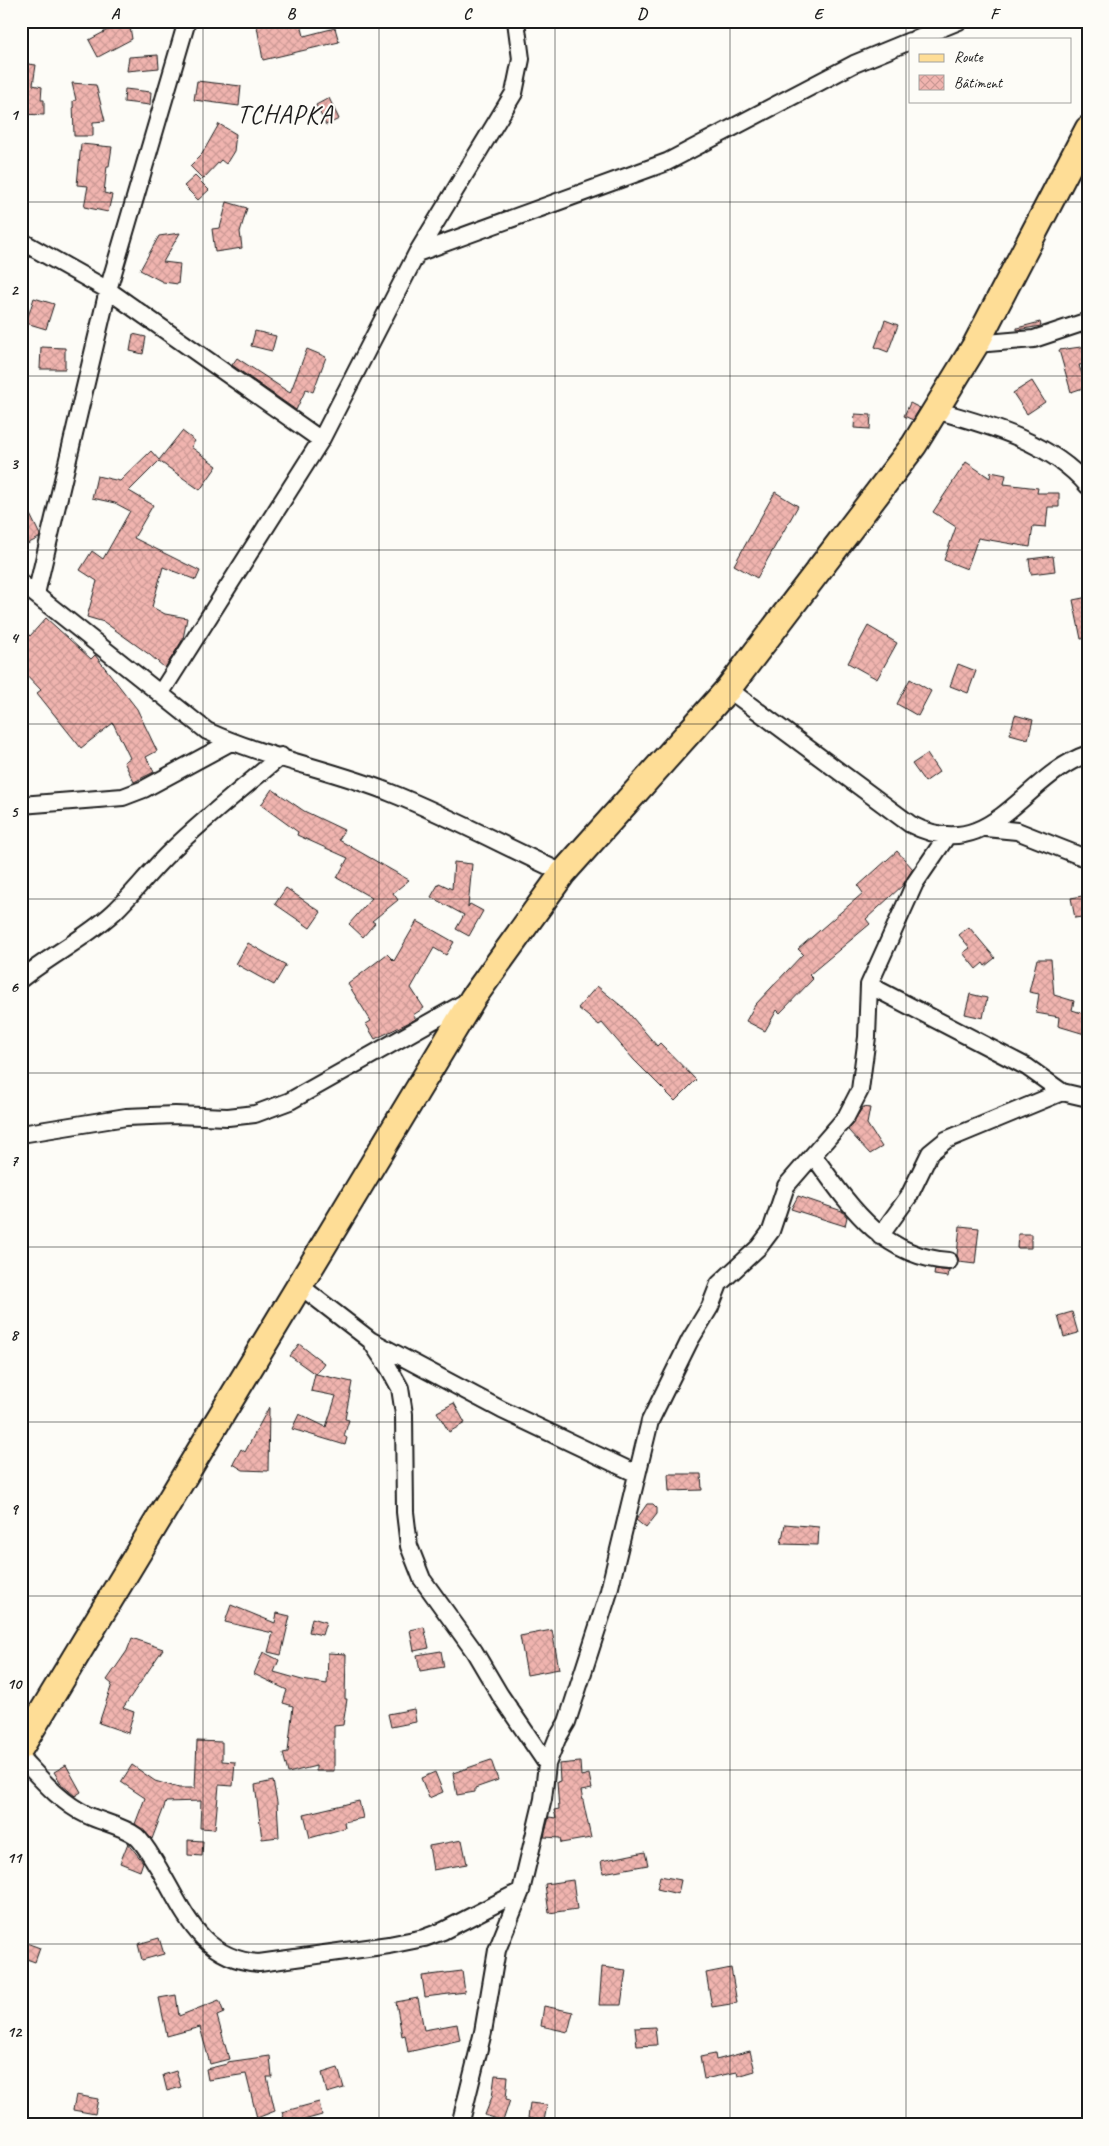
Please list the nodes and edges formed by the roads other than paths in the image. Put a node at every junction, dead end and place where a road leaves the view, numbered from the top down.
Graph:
1 (187, 21) edge
2 (516, 21) edge
3 (959, 21) edge
4 (918, 38) edge
5 (909, 41) edge
6 (1088, 129) edge
7 (21, 242) edge
8 (417, 254) junction
9 (108, 290) junction
10 (1088, 321) edge
11 (976, 344) junction
12 (936, 410) junction
13 (321, 440) junction
14 (1088, 486) edge
15 (21, 583) edge
16 (36, 594) junction
17 (728, 690) junction
18 (160, 694) junction
19 (231, 742) junction
20 (1088, 754) edge
21 (281, 756) junction
22 (21, 805) edge
23 (986, 828) junction
24 (947, 836) junction
25 (1088, 859) edge
26 (563, 873) junction
27 (21, 979) edge
28 (869, 985) junction
29 (472, 998) junction
30 (1062, 1092) junction
31 (1088, 1098) edge
32 (21, 1134) edge
33 (812, 1155) junction
34 (880, 1236) junction
35 (949, 1261) dead end
36 (299, 1285) junction
37 (370, 1340) junction
38 (637, 1474) junction
39 (21, 1747) edge
40 (21, 1758) edge
41 (547, 1764) junction
42 (521, 1891) junction
43 (460, 2125) edge

1 - 9 street
2 - 8 street
3 - 4 street
5 - 8 street
6 - 11 main road
7 - 9 street
8 - 13 street
9 - 13 street
9 - 16 street
10 - 11 street
11 - 12 main road
12 - 14 street
12 - 17 main road
13 - 18 street
15 - 16 street
16 - 18 street
17 - 24 street
17 - 26 main road
18 - 19 street
19 - 21 street
19 - 22 street
20 - 23 street
21 - 26 street
21 - 27 street
23 - 24 street
23 - 25 street
24 - 28 street
26 - 29 main road
28 - 30 street
28 - 33 street
29 - 32 street
29 - 36 main road
30 - 31 street
30 - 34 street
33 - 34 street
33 - 38 street
34 - 35 street
36 - 37 street
36 - 39 main road
37 - 38 street
37 - 41 street
38 - 41 street
40 - 42 street
41 - 42 street
42 - 43 street

